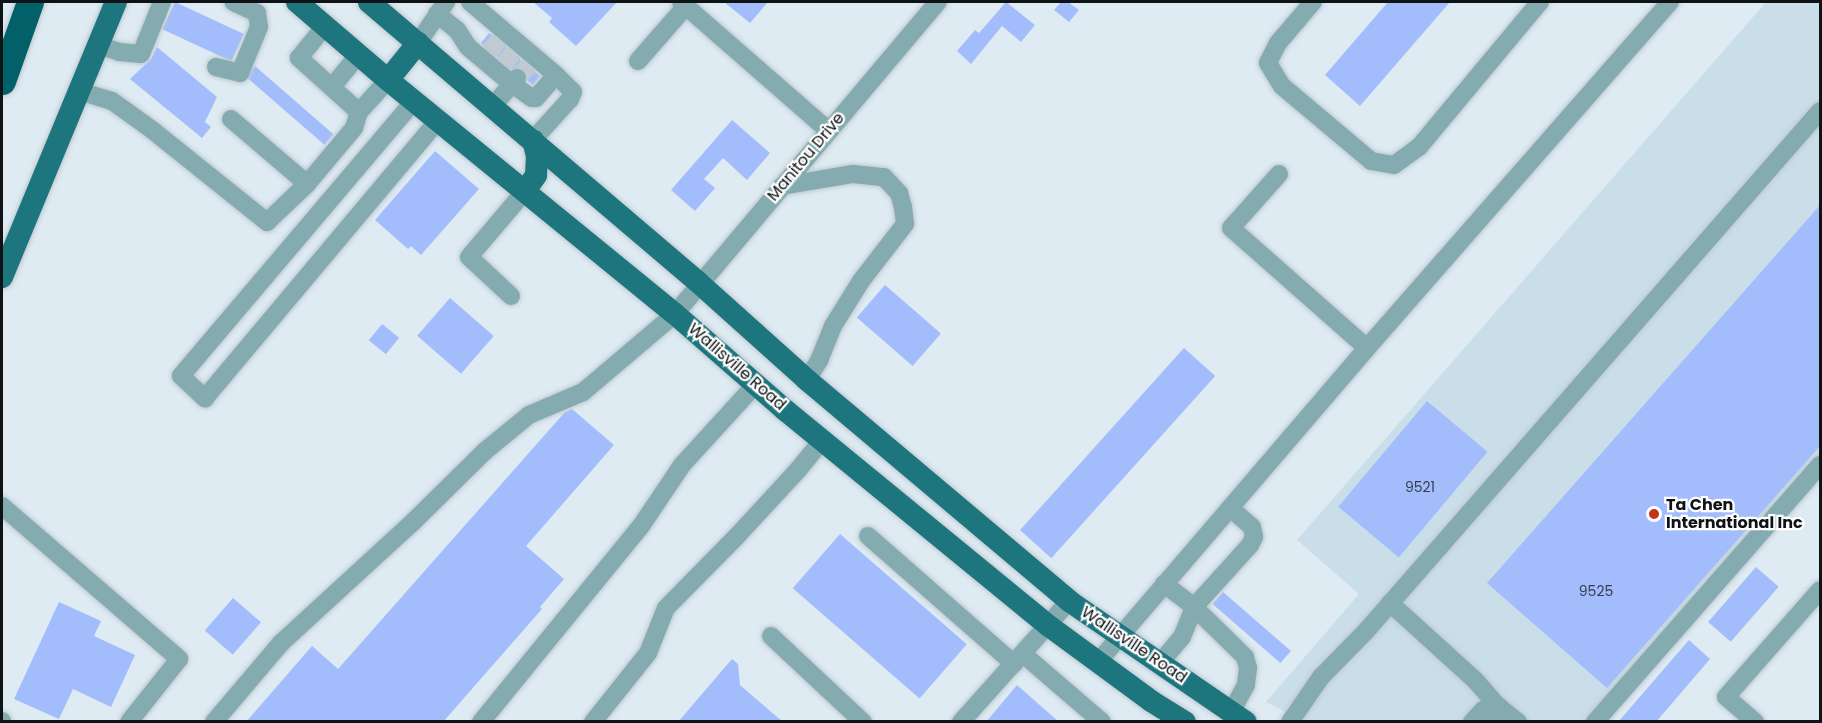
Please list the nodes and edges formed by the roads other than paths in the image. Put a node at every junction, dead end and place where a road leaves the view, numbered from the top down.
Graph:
1 (30, 2) edge
2 (116, 2) edge
3 (162, 2) edge
4 (233, 2) edge
5 (297, 2) edge
6 (369, 2) edge
7 (470, 2) edge
8 (938, 2) edge
9 (1313, 2) edge
10 (1540, 2) edge
11 (1670, 2) edge
12 (684, 4) edge
13 (261, 7) edge
14 (442, 8) edge
15 (326, 26) junction
16 (418, 43) junction
17 (98, 45) junction
18 (359, 54) junction
19 (509, 58) junction
20 (638, 60) dead end
21 (216, 67) dead end
22 (556, 75) junction
23 (388, 80) junction
24 (2, 81) edge
25 (332, 87) junction
26 (79, 91) junction
27 (414, 101) junction
28 (493, 106) junction
29 (358, 111) junction
30 (1821, 111) edge
31 (231, 118) dead end
32 (438, 120) junction
33 (829, 131) junction
34 (533, 140) junction
35 (1279, 174) dead end
36 (307, 184) junction
37 (782, 186) junction
38 (525, 191) junction
39 (2, 277) edge
40 (699, 283) junction
41 (511, 296) dead end
42 (675, 314) junction
43 (1367, 348) junction
44 (807, 380) junction
45 (756, 384) junction
46 (785, 410) junction
47 (822, 440) junction
48 (1821, 465) edge
49 (2, 506) edge
50 (1230, 507) junction
51 (868, 536) dead end
52 (1164, 584) junction
53 (1821, 590) edge
54 (1070, 601) junction
55 (1390, 603) junction
56 (1194, 607) junction
57 (1049, 626) junction
58 (1119, 635) junction
59 (771, 636) dead end
60 (1018, 659) junction
61 (1098, 662) junction
62 (1160, 663) junction
63 (1495, 714) edge
64 (1239, 717) edge
65 (129, 722) edge
66 (214, 722) edge
67 (481, 722) edge
68 (593, 722) edge
69 (863, 722) edge
70 (961, 722) edge
71 (1102, 722) edge
72 (1185, 722) edge
73 (1290, 722) edge
74 (1472, 722) edge
75 (1518, 722) edge
76 (1595, 722) edge
77 (1755, 722) edge

1 - 24 highway
2 - 17 main road
3 - 17 street
4 - 13 street
5 - 15 main road, Wallisville Road
6 - 16 main road, Wallisville Road
7 - 19 street
8 - 33 street, Manitou Drive
9 - 10 street
11 - 43 street
12 - 20 street
12 - 33 street
13 - 21 street
14 - 16 street
14 - 19 street
15 - 18 main road, Wallisville Road
15 - 25 street
16 - 23 main road
16 - 28 main road, Wallisville Road
17 - 26 main road
18 - 23 main road, Wallisville Road
18 - 25 street
19 - 22 street
19 - 22 street
19 - 28 street
22 - 34 street
23 - 27 main road, Wallisville Road
23 - 29 street
25 - 29 street
26 - 36 street
26 - 39 main road
27 - 32 main road, Wallisville Road
27 - 32 street
28 - 34 main road, Wallisville Road
29 - 36 street
30 - 55 street
31 - 36 street
32 - 38 main road, Wallisville Road
33 - 37 street, Manitou Drive
34 - 38 main road
34 - 40 main road, Wallisville Road
35 - 43 street
37 - 40 street, Manitou Drive
37 - 44 street
38 - 41 street
38 - 42 main road, Wallisville Road
40 - 42 street, Manitou Drive
40 - 44 main road, Wallisville Road
42 - 45 main road, Wallisville Road
42 - 66 street, Manitou Drive
43 - 50 street
44 - 46 main road
44 - 54 main road, Wallisville Road
45 - 46 main road, Wallisville Road
45 - 67 street
46 - 47 main road, Wallisville Road
47 - 57 main road, Wallisville Road
47 - 68 street
48 - 76 street
49 - 65 street
50 - 52 street
50 - 56 street
51 - 60 street
52 - 56 street
52 - 58 street
53 - 77 street
54 - 57 street
54 - 58 main road, Wallisville Road
55 - 63 street
55 - 73 street
56 - 62 street
56 - 64 street
57 - 60 street
57 - 61 main road, Wallisville Road
58 - 61 street
58 - 62 main road, Wallisville Road
59 - 69 street
60 - 70 street
60 - 71 street
61 - 72 main road, Wallisville Road
62 - 64 main road, Wallisville Road
63 - 74 street
63 - 75 street

